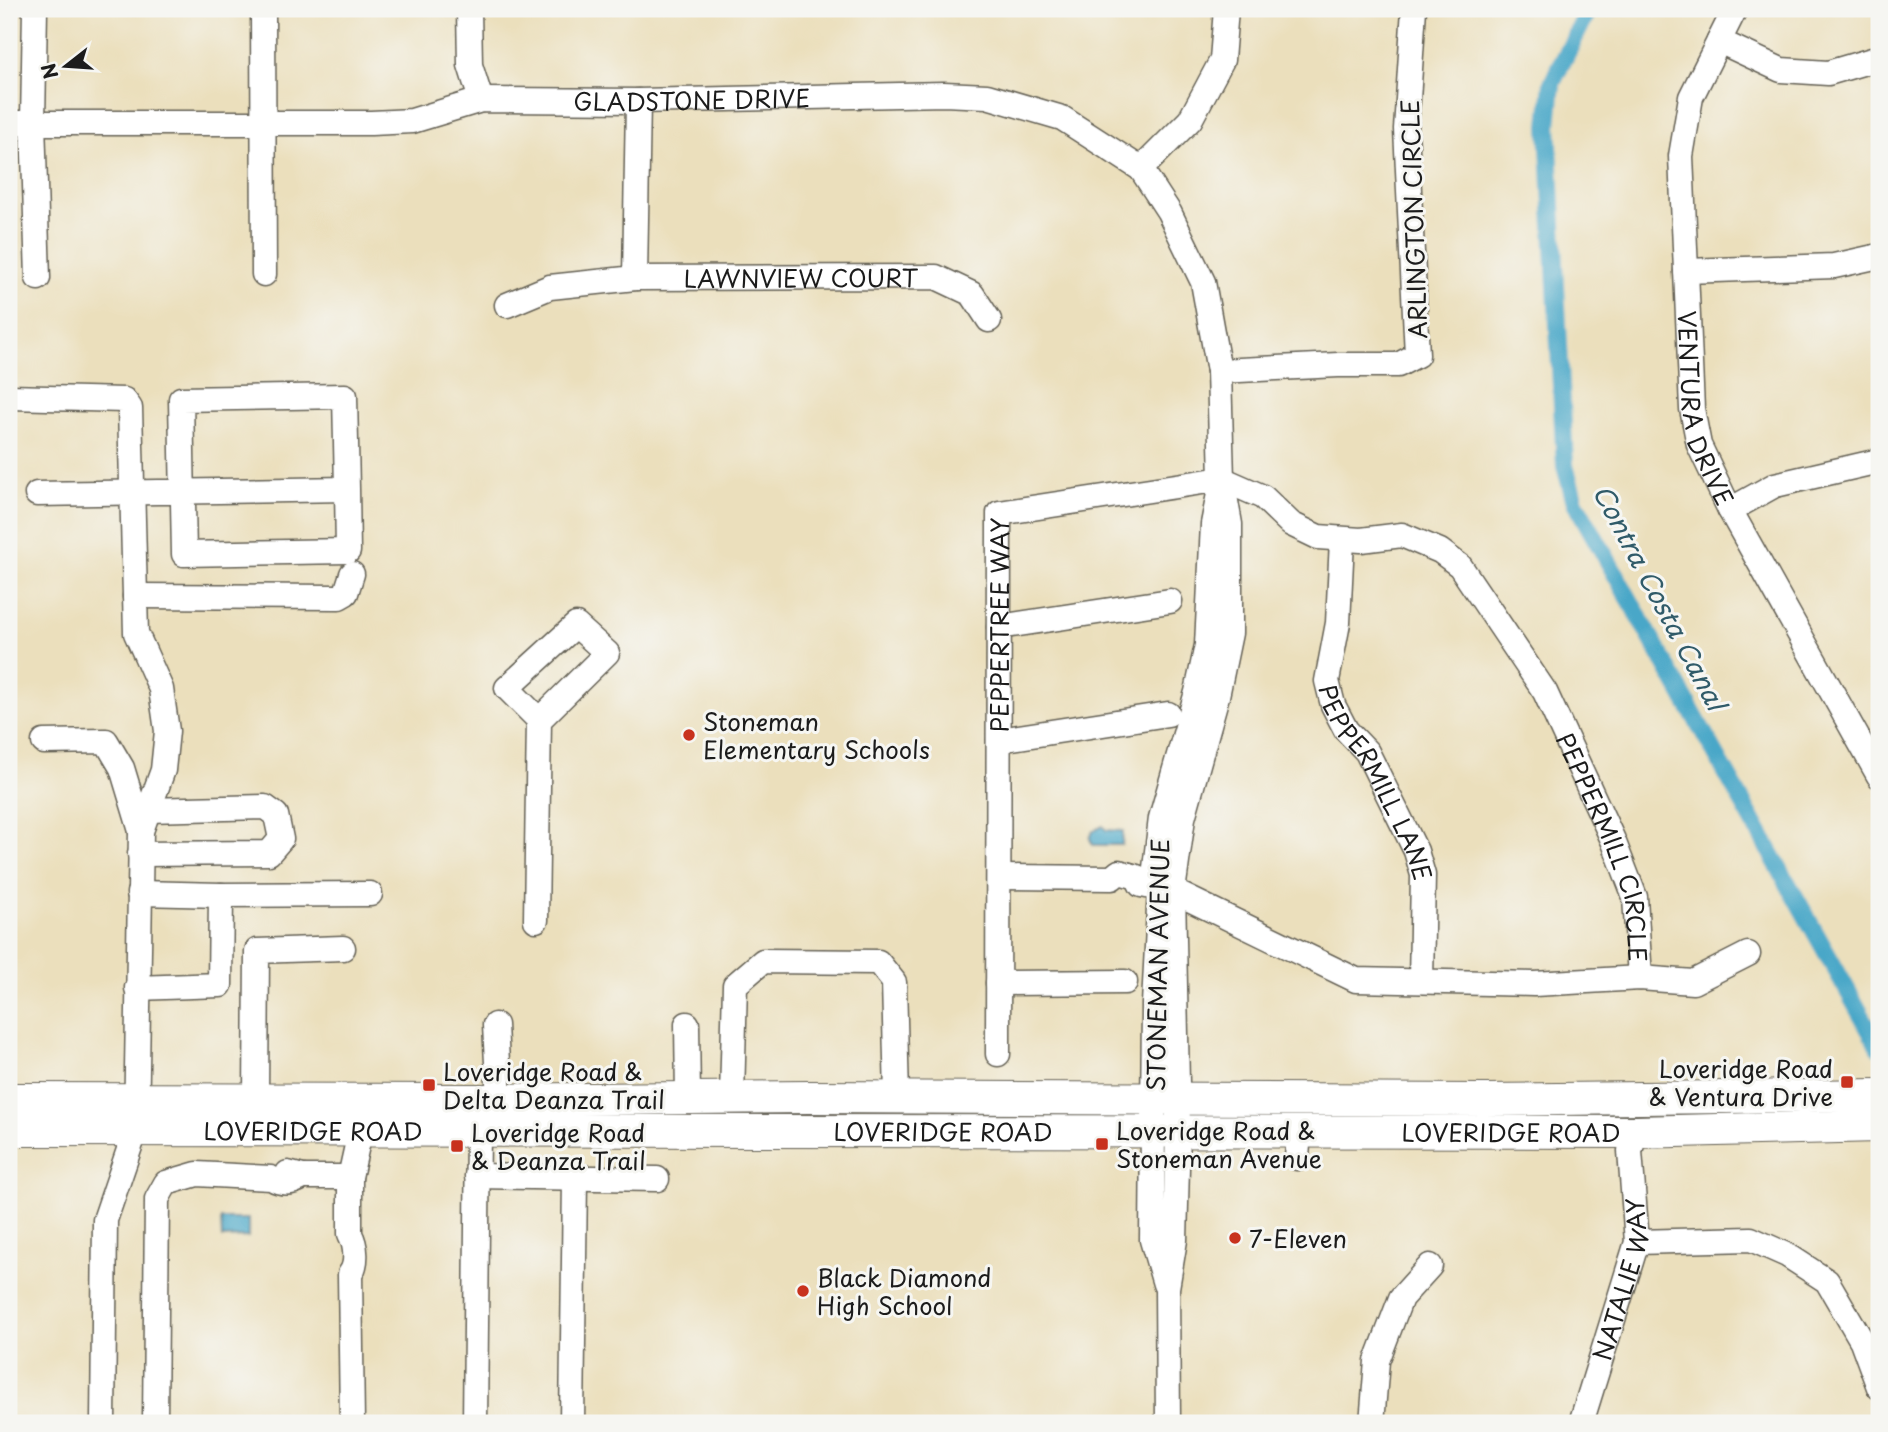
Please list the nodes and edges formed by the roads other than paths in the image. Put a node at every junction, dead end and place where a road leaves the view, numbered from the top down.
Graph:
1 (35, 9) edge
2 (263, 9) edge
3 (469, 9) edge
4 (1226, 9) edge
5 (1414, 9) edge
6 (1735, 9) edge
7 (1719, 41) junction
8 (1879, 58) edge
9 (481, 100) junction
10 (638, 101) junction
11 (33, 122) junction
12 (9, 123) edge
13 (263, 125) junction
14 (1141, 169) junction
15 (1879, 256) edge
16 (1686, 271) junction
17 (264, 274) dead end
18 (38, 278) dead end
19 (635, 278) junction
20 (507, 305) dead end
21 (989, 320) dead end
22 (1219, 371) junction
23 (9, 397) edge
24 (1879, 461) edge
25 (1222, 480) junction
26 (347, 489) junction
27 (132, 492) junction
28 (183, 492) junction
29 (37, 494) dead end
30 (1730, 510) junction
31 (1342, 540) junction
32 (352, 574) dead end
33 (135, 596) junction
34 (1170, 601) dead end
35 (999, 627) junction
36 (1168, 714) dead end
37 (539, 720) dead end
38 (999, 740) junction
39 (44, 742) dead end
40 (1879, 776) edge
41 (143, 832) junction
42 (999, 877) junction
43 (1158, 888) junction
44 (139, 893) junction
45 (370, 894) dead end
46 (220, 895) junction
47 (536, 920) dead end
48 (343, 948) dead end
49 (1748, 954) dead end
50 (1640, 978) junction
51 (1421, 981) junction
52 (1125, 982) dead end
53 (998, 983) junction
54 (137, 988) junction
55 (687, 1024) dead end
56 (495, 1025) dead end
57 (998, 1054) dead end
58 (1868, 1096) edge
59 (732, 1097) junction
60 (897, 1097) junction
61 (1165, 1097) junction
62 (688, 1098) junction
63 (9, 1099) edge
64 (256, 1099) junction
65 (372, 1100) junction
66 (499, 1100) junction
67 (135, 1114) junction
68 (1874, 1127) edge
69 (9, 1130) edge
70 (478, 1131) junction
71 (1165, 1131) junction
72 (359, 1132) junction
73 (1636, 1132) junction
74 (477, 1176) junction
75 (350, 1177) junction
76 (575, 1178) junction
77 (657, 1179) dead end
78 (1637, 1242) junction
79 (1430, 1266) dead end
80 (1167, 1288) junction
81 (1879, 1387) edge
82 (103, 1423) edge
83 (155, 1423) edge
84 (352, 1423) edge
85 (475, 1423) edge
86 (572, 1423) edge
87 (1168, 1423) edge
88 (1371, 1423) edge
89 (1581, 1423) edge

1 - 11 street
2 - 13 street
3 - 9 street
4 - 14 street
5 - 22 street, ARLINGTON CIRCLE
6 - 7 street, VENTURA DRIVE
7 - 8 street
7 - 16 street, VENTURA DRIVE
9 - 10 street, GLADSTONE DRIVE
9 - 13 street, GLADSTONE DRIVE
10 - 14 street, GLADSTONE DRIVE
10 - 19 street
11 - 12 street, GLADSTONE DRIVE
11 - 13 street, GLADSTONE DRIVE
11 - 18 street
13 - 17 street
14 - 22 street, GLADSTONE DRIVE
15 - 16 street
16 - 30 street, VENTURA DRIVE
19 - 20 street, LAWNVIEW COURT
19 - 21 street, LAWNVIEW COURT
22 - 25 street, STONEMAN AVENUE
23 - 27 street
24 - 30 street
25 - 31 street, PEPPERMILL CIRCLE
25 - 35 street, PEPPERTREE WAY
25 - 43 street, STONEMAN AVENUE
26 - 28 street
26 - 28 street
26 - 28 street
27 - 28 street
27 - 29 street
27 - 33 street
30 - 40 street, VENTURA DRIVE
31 - 50 street, PEPPERMILL CIRCLE
31 - 51 street, PEPPERMILL LANE
32 - 33 street
33 - 41 street
34 - 35 street
35 - 38 street, PEPPERTREE WAY
36 - 38 street
37 - 47 street
38 - 42 street, PEPPERTREE WAY
39 - 41 street
41 - 44 street
42 - 43 street
42 - 53 street, PEPPERTREE WAY
43 - 51 street, PEPPERMILL CIRCLE
43 - 61 street, STONEMAN AVENUE
44 - 46 street
44 - 54 street
45 - 46 street
46 - 54 street
48 - 64 street
49 - 50 street
50 - 51 street, PEPPERMILL CIRCLE
52 - 53 street
53 - 57 street, PEPPERTREE WAY
54 - 67 street
55 - 62 street
56 - 66 street
58 - 61 main road, LOVERIDGE ROAD
59 - 60 main road, LOVERIDGE ROAD
59 - 60 street
59 - 62 main road, LOVERIDGE ROAD
60 - 61 main road, LOVERIDGE ROAD
61 - 71 street, STONEMAN AVENUE
62 - 66 main road, LOVERIDGE ROAD
63 - 67 main road, LOVERIDGE ROAD
64 - 65 main road, LOVERIDGE ROAD
64 - 67 main road, LOVERIDGE ROAD
65 - 66 main road, LOVERIDGE ROAD
65 - 72 main road
67 - 69 main road, LOVERIDGE ROAD
67 - 72 main road, LOVERIDGE ROAD
67 - 82 street
68 - 73 main road, LOVERIDGE ROAD
70 - 71 main road, LOVERIDGE ROAD
70 - 72 main road, LOVERIDGE ROAD
70 - 74 street
71 - 73 main road, LOVERIDGE ROAD
71 - 80 street, STONEMAN AVENUE
71 - 80 street, STONEMAN AVENUE
72 - 75 street
73 - 78 street, NATALIE WAY
74 - 76 street
74 - 85 street
75 - 83 street
75 - 84 street
76 - 77 street
76 - 86 street
78 - 81 street
78 - 89 street, NATALIE WAY
79 - 88 street
80 - 87 street, STONEMAN AVENUE

